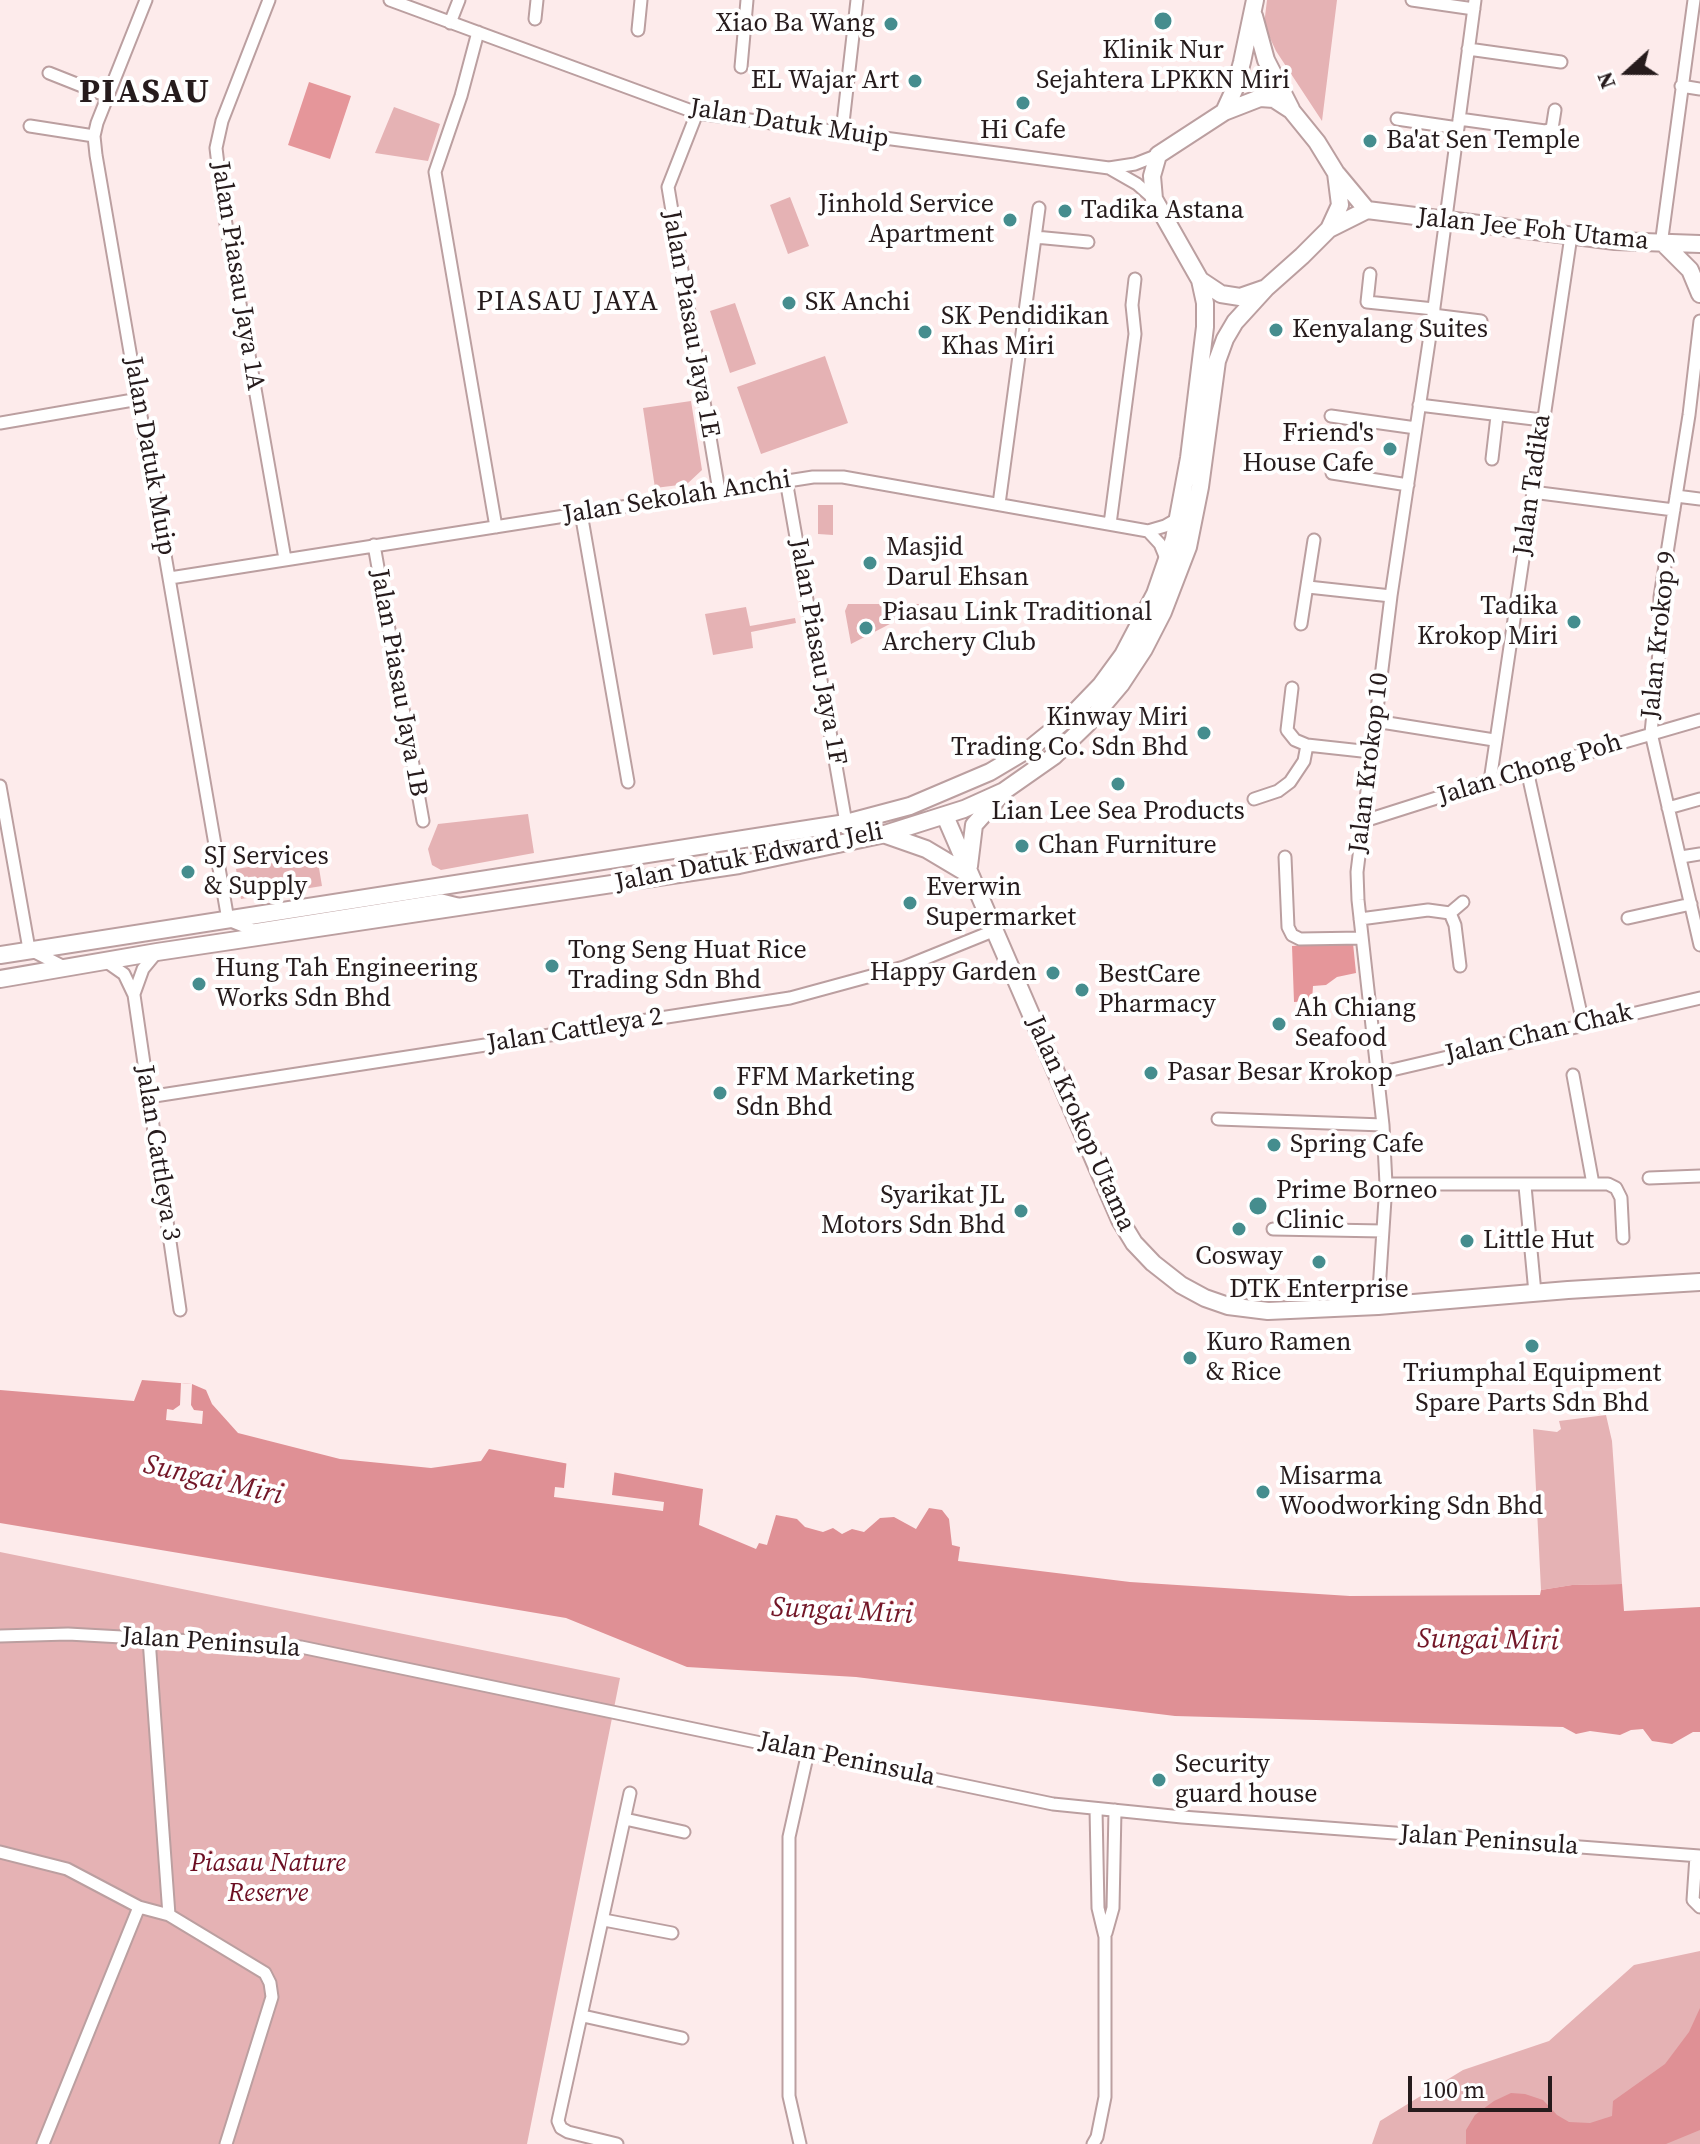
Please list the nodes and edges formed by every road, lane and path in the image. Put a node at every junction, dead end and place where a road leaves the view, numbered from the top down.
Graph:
1 (146, 0) edge
2 (269, 0) edge
3 (390, 0) edge
4 (459, 0) edge
5 (537, 0) edge
6 (641, 0) edge
7 (747, 0) edge
8 (857, 0) edge
9 (1412, 0) edge
10 (1694, 0) edge
11 (1474, 4) edge
12 (1254, 5) edge
13 (535, 19) dead end
14 (450, 23) junction
15 (1695, 26) edge
16 (638, 30) dead end
17 (478, 32) junction
18 (1468, 49) junction
19 (1561, 62) dead end
20 (741, 67) dead end
21 (49, 73) dead end
22 (1681, 86) junction
23 (1700, 89) edge
24 (107, 96) junction
25 (1291, 110) junction
26 (1555, 110) dead end
27 (1224, 112) junction
28 (697, 113) junction
29 (1397, 119) dead end
30 (1459, 124) junction
31 (30, 126) dead end
32 (842, 132) junction
33 (94, 136) junction
34 (1158, 155) junction
35 (1109, 168) junction
36 (1336, 173) junction
37 (1154, 199) junction
38 (1039, 208) dead end
39 (1367, 210) junction
40 (1445, 221) junction
41 (1329, 229) junction
42 (1571, 236) junction
43 (1035, 237) junction
44 (1088, 242) dead end
45 (1700, 244) edge
46 (1663, 245) junction
47 (1370, 274) dead end
48 (1135, 279) dead end
49 (1200, 280) junction
50 (1266, 288) junction
51 (1700, 294) edge
52 (1433, 312) junction
53 (1481, 321) dead end
54 (1700, 321) edge
55 (139, 399) junction
56 (1419, 405) junction
57 (1331, 416) dead end
58 (1497, 416) junction
59 (1542, 420) junction
60 (0, 423) edge
61 (1416, 428) junction
62 (1492, 459) dead end
63 (1332, 473) dead end
64 (786, 480) junction
65 (1408, 485) junction
66 (719, 491) junction
67 (1532, 492) junction
68 (1676, 496) junction
69 (1700, 499) edge
70 (999, 504) junction
71 (1674, 510) junction
72 (581, 513) junction
73 (1179, 518) junction
74 (1110, 524) junction
75 (496, 527) junction
76 (1148, 531) junction
77 (1314, 540) dead end
78 (374, 545) junction
79 (285, 559) junction
80 (1167, 562) junction
81 (170, 578) junction
82 (1308, 587) junction
83 (1391, 596) junction
84 (1301, 624) dead end
85 (1292, 688) dead end
86 (1700, 720) edge
87 (1375, 721) junction
88 (1651, 733) junction
89 (1494, 740) junction
90 (1307, 745) junction
91 (1371, 752) junction
92 (1527, 770) junction
93 (1490, 781) junction
94 (628, 782) dead end
95 (0, 786) edge
96 (956, 787) junction
97 (1004, 791) junction
98 (1254, 799) dead end
99 (1700, 799) edge
100 (910, 806) junction
101 (1668, 808) junction
102 (945, 816) junction
103 (423, 821) dead end
104 (1361, 822) junction
105 (846, 823) junction
106 (885, 834) junction
107 (6, 847) edge
108 (1700, 854) edge
109 (1285, 857) dead end
110 (1681, 857) junction
111 (968, 874) junction
112 (1463, 902) dead end
113 (1691, 904) junction
114 (467, 906) junction
115 (1450, 913) junction
116 (1628, 918) dead end
117 (1360, 919) junction
118 (228, 920) junction
119 (993, 931) junction
120 (1362, 938) junction
121 (1700, 945) edge
122 (29, 949) junction
123 (157, 952) junction
124 (0, 955) edge
125 (103, 960) junction
126 (1460, 966) dead end
127 (65, 967) junction
128 (0, 979) edge
129 (134, 995) junction
130 (1700, 998) edge
131 (1583, 1023) junction
132 (1379, 1073) junction
133 (1573, 1075) dead end
134 (148, 1097) junction
135 (1218, 1119) dead end
136 (1383, 1125) junction
137 (1700, 1176) edge
138 (1649, 1178) dead end
139 (1386, 1184) junction
140 (1593, 1184) junction
141 (1525, 1186) junction
142 (1273, 1229) dead end
143 (1383, 1231) junction
144 (1623, 1238) dead end
145 (1700, 1282) edge
146 (1535, 1293) junction
147 (1378, 1306) junction
148 (180, 1310) dead end
149 (0, 1636) edge
150 (149, 1639) junction
151 (808, 1752) junction
152 (630, 1793) dead end
153 (1096, 1809) junction
154 (1115, 1810) junction
155 (625, 1819) junction
156 (684, 1832) dead end
157 (0, 1852) edge
158 (1698, 1856) edge
159 (139, 1907) junction
160 (1700, 1907) edge
161 (169, 1915) junction
162 (604, 1920) junction
163 (672, 1933) dead end
164 (1105, 1937) junction
165 (583, 2016) junction
166 (682, 2038) dead end
167 (43, 2144) edge
168 (226, 2144) edge
169 (617, 2144) edge
170 (800, 2144) edge
171 (1093, 2144) edge

1 - 24 street, Jalan Datuk Muip
2 - 79 street, Jalan Piasau Jaya 1A
3 - 14 street, Jalan Datuk Muip
4 - 14 street
5 - 13 street
6 - 16 street
7 - 20 street
8 - 32 street
9 - 11 street
10 - 15 street
11 - 18 street, Jalan Krokop 10
12 - 25 street
12 - 27 street
14 - 17 street, Jalan Datuk Muip
15 - 22 street
17 - 28 street, Jalan Datuk Muip
17 - 75 street
18 - 19 street
18 - 30 street, Jalan Krokop 10
21 - 24 street
22 - 23 street
22 - 46 street
24 - 33 street, Jalan Datuk Muip
25 - 27 street
25 - 36 street
26 - 30 street
27 - 34 street
28 - 32 street, Jalan Datuk Muip
28 - 66 street, Jalan Piasau Jaya 1E
29 - 30 street
30 - 40 street, Jalan Krokop 10
31 - 33 street
32 - 35 street, Jalan Datuk Muip
33 - 55 street, Jalan Datuk Muip
34 - 35 street
34 - 37 street
35 - 37 street
36 - 39 street
36 - 41 street
37 - 49 street
38 - 43 street
39 - 40 street, Jalan Jee Foh Utama
39 - 41 street
40 - 42 street, Jalan Jee Foh Utama
40 - 52 street, Jalan Krokop 10
41 - 50 street
42 - 46 street, Jalan Jee Foh Utama
42 - 59 street, Jalan Tadika
43 - 44 street
43 - 70 street
45 - 46 street, Jalan Jee Foh Utama
46 - 51 street
47 - 52 street
48 - 74 street
49 - 50 street
49 - 73 street, Jalan Datuk Edward Jeli
50 - 97 street, Jalan Datuk Edward Jeli
52 - 53 street
52 - 56 street, Jalan Krokop 10
54 - 68 street, Jalan Krokop 9
55 - 60 street
55 - 81 street, Jalan Datuk Muip
56 - 58 street
56 - 61 street, Jalan Krokop 10
57 - 61 street
58 - 59 street
58 - 62 street
59 - 67 street, Jalan Tadika
61 - 65 street, Jalan Krokop 10
63 - 65 street
64 - 66 street, Jalan Sekolah Anchi
64 - 70 street, Jalan Sekolah Anchi
64 - 105 street, Jalan Piasau Jaya 1F
65 - 83 street, Jalan Krokop 10
66 - 72 street, Jalan Sekolah Anchi
67 - 71 street
67 - 89 street, Jalan Tadika
68 - 69 street
68 - 71 street, Jalan Krokop 9
70 - 74 street, Jalan Sekolah Anchi
71 - 88 street, Jalan Krokop 9
72 - 75 street, Jalan Sekolah Anchi
72 - 94 street
73 - 76 street
73 - 80 street, Jalan Datuk Edward Jeli
74 - 76 street, Jalan Sekolah Anchi
75 - 78 street, Jalan Sekolah Anchi
76 - 80 street
77 - 82 street
78 - 79 street, Jalan Sekolah Anchi
78 - 103 street, Jalan Piasau Jaya 1B
79 - 81 street, Jalan Sekolah Anchi
80 - 96 street, Jalan Datuk Edward Jeli
81 - 118 street, Jalan Datuk Muip
82 - 83 street
82 - 84 street
83 - 87 street, Jalan Krokop 10
85 - 90 street
86 - 88 street, Jalan Chong Poh
87 - 89 street
87 - 91 street, Jalan Krokop 10
88 - 92 street, Jalan Chong Poh
88 - 101 street, Jalan Krokop 9
89 - 93 street, Jalan Tadika
90 - 91 street
90 - 98 street
91 - 104 street, Jalan Krokop 10
92 - 93 street, Jalan Chong Poh
92 - 131 street
93 - 104 street, Jalan Chong Poh
95 - 107 street
96 - 100 street, Jalan Datuk Edward Jeli
96 - 102 street
97 - 102 street, Jalan Datuk Edward Jeli
97 - 111 street
99 - 101 street
100 - 102 street
100 - 105 street, Jalan Datuk Edward Jeli
101 - 110 street, Jalan Krokop 9
102 - 106 street, Jalan Datuk Edward Jeli
102 - 111 street, Jalan Krokop Utama
104 - 117 street, Jalan Krokop 10
105 - 118 street, Jalan Datuk Edward Jeli
106 - 111 street
106 - 114 street, Jalan Datuk Edward Jeli
107 - 122 street
108 - 110 street
109 - 120 street
110 - 113 street, Jalan Krokop 9
111 - 119 street, Jalan Krokop Utama
112 - 115 street
113 - 116 street
113 - 121 street, Jalan Krokop 9
114 - 118 street
114 - 123 street, Jalan Datuk Edward Jeli
115 - 117 street
115 - 126 street
117 - 120 street, Jalan Krokop 10
118 - 122 street, Jalan Datuk Edward Jeli
119 - 134 street, Jalan Cattleya 2
119 - 147 street, Jalan Krokop Utama
120 - 132 street, Jalan Krokop 10
122 - 124 street, Jalan Datuk Edward Jeli
122 - 127 street
123 - 125 street, Jalan Datuk Edward Jeli
123 - 129 street
125 - 127 street, Jalan Datuk Edward Jeli
125 - 129 street
127 - 128 street, Jalan Datuk Edward Jeli
129 - 134 street, Jalan Cattleya 3
130 - 131 street, Jalan Chan Chak
131 - 132 street, Jalan Chan Chak
132 - 136 street, Jalan Krokop 10
133 - 140 street
134 - 148 street, Jalan Cattleya 3
135 - 136 street
136 - 139 street, Jalan Krokop 10
137 - 138 street
139 - 141 street
139 - 143 street, Jalan Krokop 10
140 - 141 street
140 - 144 street
141 - 146 street
142 - 143 street
143 - 147 street, Jalan Krokop 10
145 - 146 street, Jalan Krokop Utama
146 - 147 street, Jalan Krokop Utama
149 - 150 street, Jalan Peninsula
150 - 151 street, Jalan Peninsula
150 - 161 street
151 - 153 street, Jalan Peninsula
151 - 170 street
152 - 155 street
153 - 154 street, Jalan Peninsula
153 - 164 street
154 - 158 street, Jalan Peninsula
154 - 164 street
155 - 156 street
155 - 162 street
157 - 159 street
158 - 160 street
159 - 161 street
159 - 167 street
161 - 168 street
162 - 163 street
162 - 165 street
164 - 171 street
165 - 166 street
165 - 169 street

